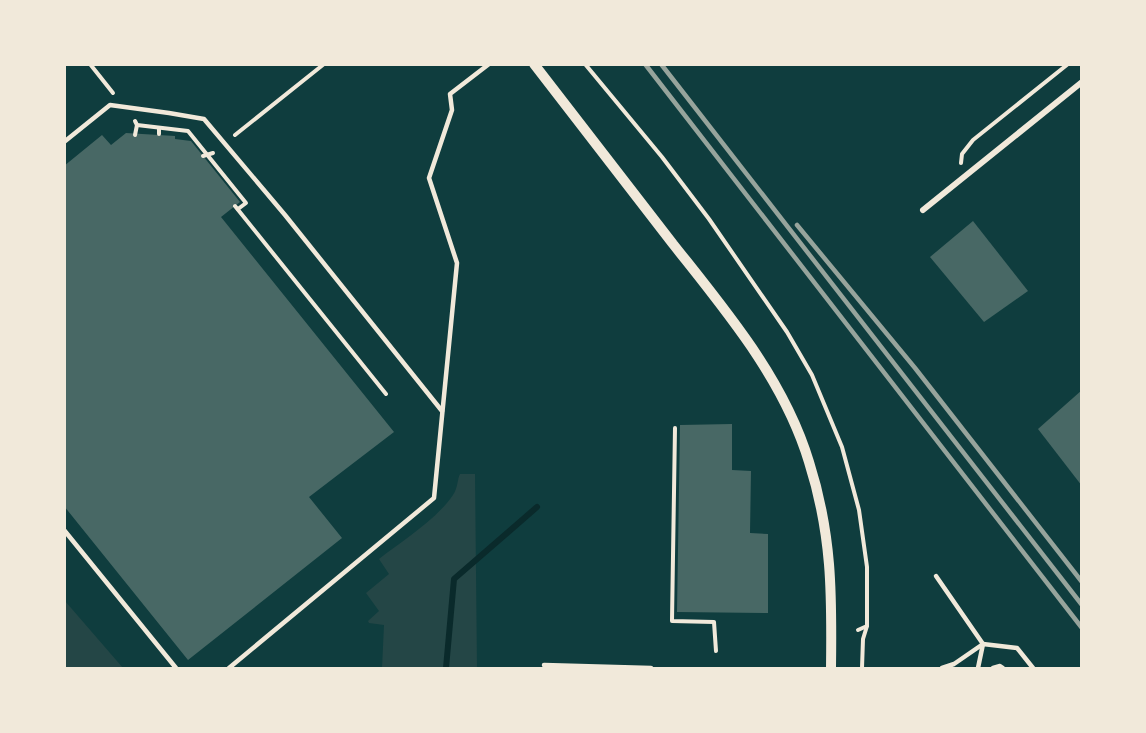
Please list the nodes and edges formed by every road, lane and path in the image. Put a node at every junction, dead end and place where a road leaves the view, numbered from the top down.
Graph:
1 (90, 64) edge
2 (324, 64) edge
3 (489, 64) edge
4 (534, 64) edge
5 (1068, 64) edge
6 (1082, 82) edge
7 (113, 93) dead end
8 (132, 117) dead end
9 (137, 125) junction
10 (159, 128) junction
11 (159, 134) dead end
12 (135, 135) dead end
13 (236, 135) dead end
14 (64, 142) edge
15 (958, 181) junction
16 (923, 210) dead end
17 (386, 394) dead end
18 (442, 411) junction
19 (675, 428) dead end
20 (64, 531) edge
21 (936, 576) dead end
22 (867, 626) dead end
23 (858, 630) dead end
24 (863, 639) dead end
25 (983, 644) junction
26 (716, 651) dead end
27 (544, 665) dead end
28 (176, 669) edge
29 (228, 669) edge
30 (651, 669) edge
31 (831, 669) edge
32 (862, 669) edge
33 (942, 669) edge
34 (978, 669) edge
35 (993, 669) edge
36 (1003, 669) edge
37 (1033, 669) edge

1 - 7 path
2 - 13 path
3 - 18 lane
4 - 31 street
5 - 15 path
6 - 15 street
8 - 9 path
9 - 10 path
9 - 12 path
10 - 11 path
10 - 17 path
14 - 18 lane
15 - 16 street
18 - 29 lane
19 - 26 path
20 - 28 lane
21 - 25 lane
22 - 23 path
24 - 32 path
25 - 33 lane
25 - 34 lane
25 - 37 lane
27 - 30 lane
35 - 36 lane

